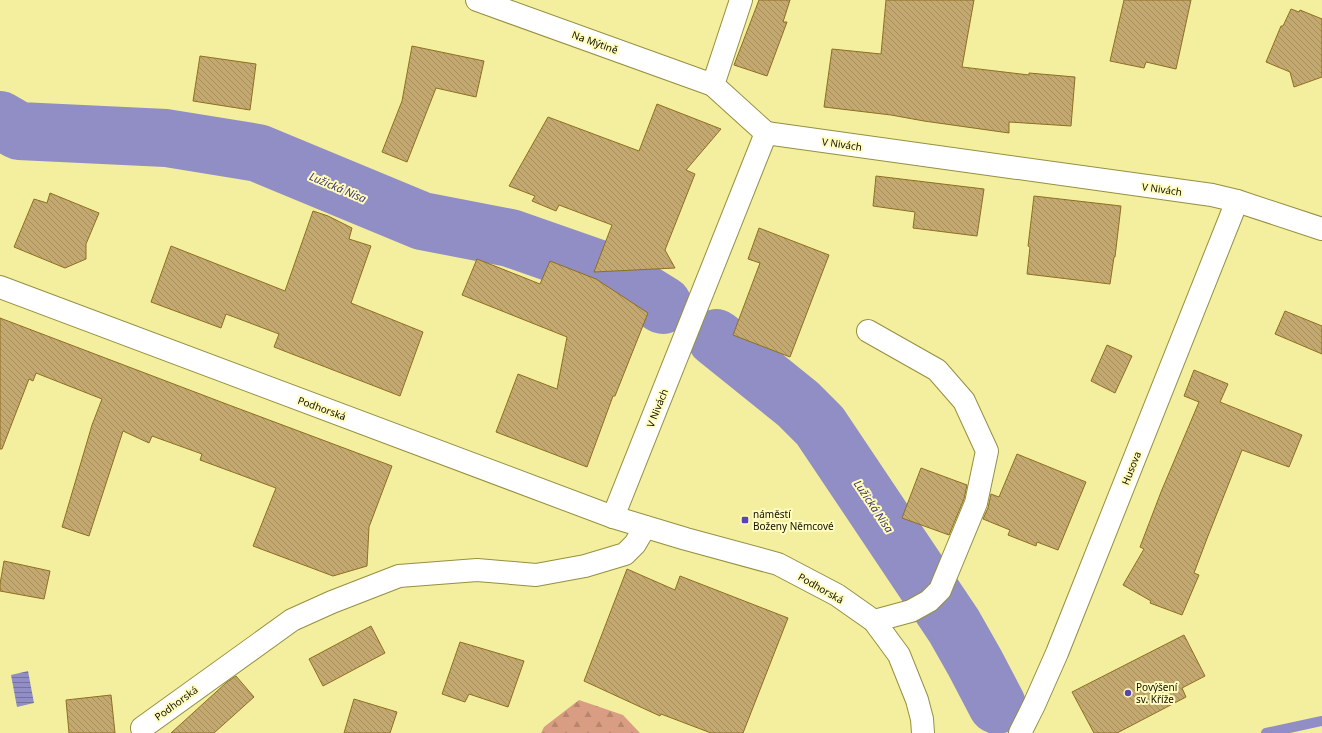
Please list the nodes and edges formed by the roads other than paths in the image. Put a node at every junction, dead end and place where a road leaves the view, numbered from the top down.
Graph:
1 (477, 0) edge
2 (741, 0) edge
3 (713, 85) junction
4 (766, 133) junction
5 (1237, 201) junction
6 (1322, 229) edge
7 (0, 287) edge
8 (868, 331) dead end
9 (613, 516) junction
10 (645, 527) junction
11 (874, 621) junction
12 (142, 728) dead end
13 (923, 733) edge
14 (1020, 733) edge

1 - 3 street, Na Mýtině
2 - 3 street
3 - 4 street, Na Mýtině
4 - 5 street, V Nivách
4 - 9 street, V Nivách
5 - 6 street, V Nivách
5 - 14 street, Husova
7 - 9 street, Podhorská
8 - 11 street
9 - 10 street, Podhorská
10 - 11 street, Podhorská
10 - 12 street, Podhorská
11 - 13 street, Podhorská

